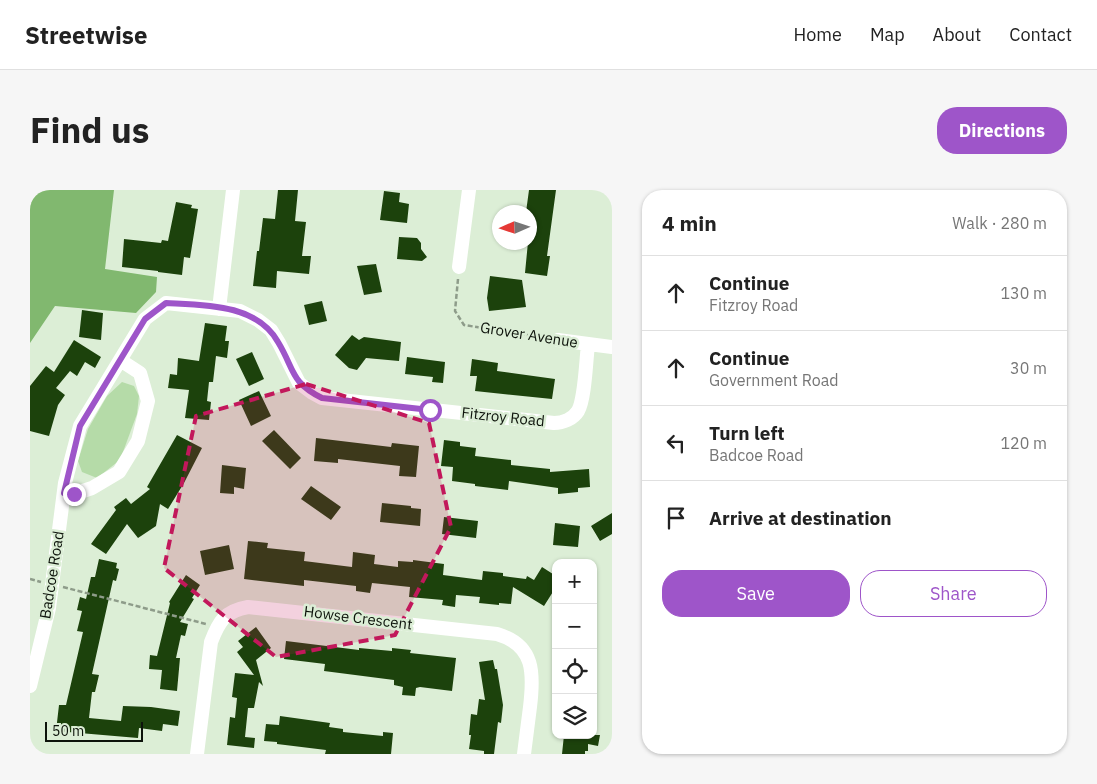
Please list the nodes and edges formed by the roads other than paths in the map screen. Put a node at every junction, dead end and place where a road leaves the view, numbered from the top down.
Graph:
1 (233, 190) edge
2 (469, 190) edge
3 (459, 267) road end
4 (219, 308) junction
5 (558, 340) road end
6 (588, 345) junction
7 (612, 348) edge
8 (120, 360) junction
9 (64, 493) junction
10 (30, 686) edge
11 (197, 754) edge
12 (524, 754) edge

1 - 4 street
2 - 3 street
4 - 6 street, Fitzroy Road
4 - 8 street, Badcoe Road
5 - 6 street, Grover Avenue
6 - 7 street, Grover Avenue
8 - 9 street, Badcoe Road
8 - 9 street
9 - 10 street, Badcoe Road
11 - 12 street, Howse Crescent

